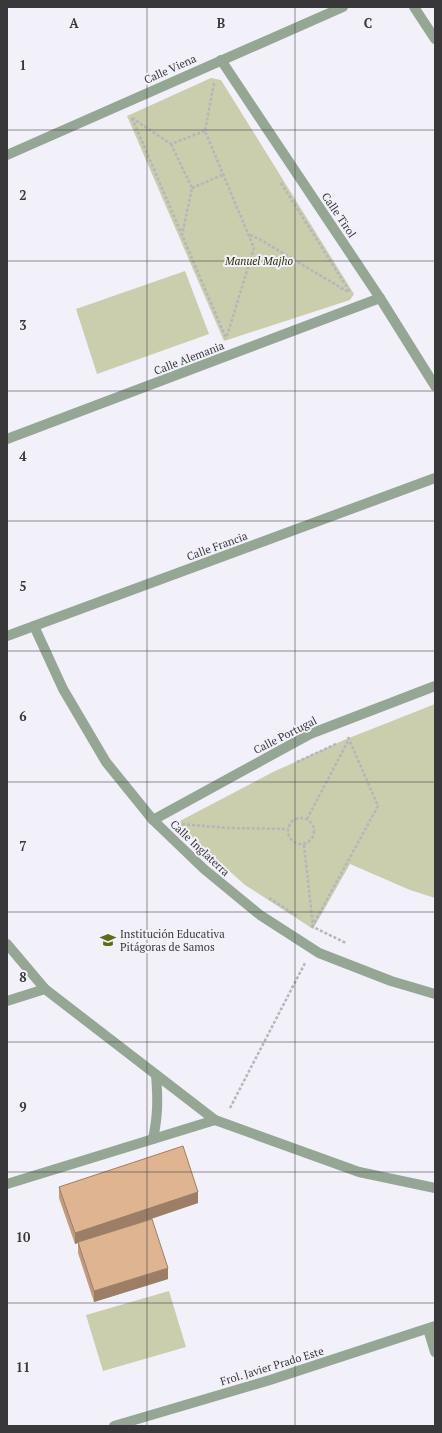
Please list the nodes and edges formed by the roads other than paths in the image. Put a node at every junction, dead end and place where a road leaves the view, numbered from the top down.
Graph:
1 (343, 7) edge
2 (414, 7) edge
3 (435, 39) edge
4 (221, 60) junction
5 (7, 155) edge
6 (380, 298) junction
7 (435, 386) edge
8 (7, 439) edge
9 (435, 478) edge
10 (34, 626) junction
11 (7, 636) edge
12 (435, 686) edge
13 (154, 820) junction
14 (7, 944) edge
15 (44, 989) junction
16 (435, 994) edge
17 (7, 1001) edge
18 (156, 1075) junction
19 (219, 1121) junction
20 (153, 1139) junction
21 (7, 1184) edge
22 (435, 1188) edge
23 (431, 1328) edge
24 (435, 1352) edge
25 (114, 1426) edge

1 - 4 street, Calle Viena
2 - 3 street
4 - 5 street, Calle Viena
4 - 6 street, Calle Tirol
6 - 7 street, Calle Tirol
6 - 8 street, Calle Alemania
9 - 10 street, Calle Francia
10 - 11 street, Calle Francia
10 - 13 street, Calle Inglaterra
12 - 13 street, Calle Portugal
13 - 16 street, Calle Inglaterra
14 - 15 street
15 - 17 street
15 - 18 street
18 - 19 street
18 - 20 street
19 - 20 street
19 - 22 street
20 - 21 street
23 - 24 street
23 - 25 street, Frol. Javier Prado Este

